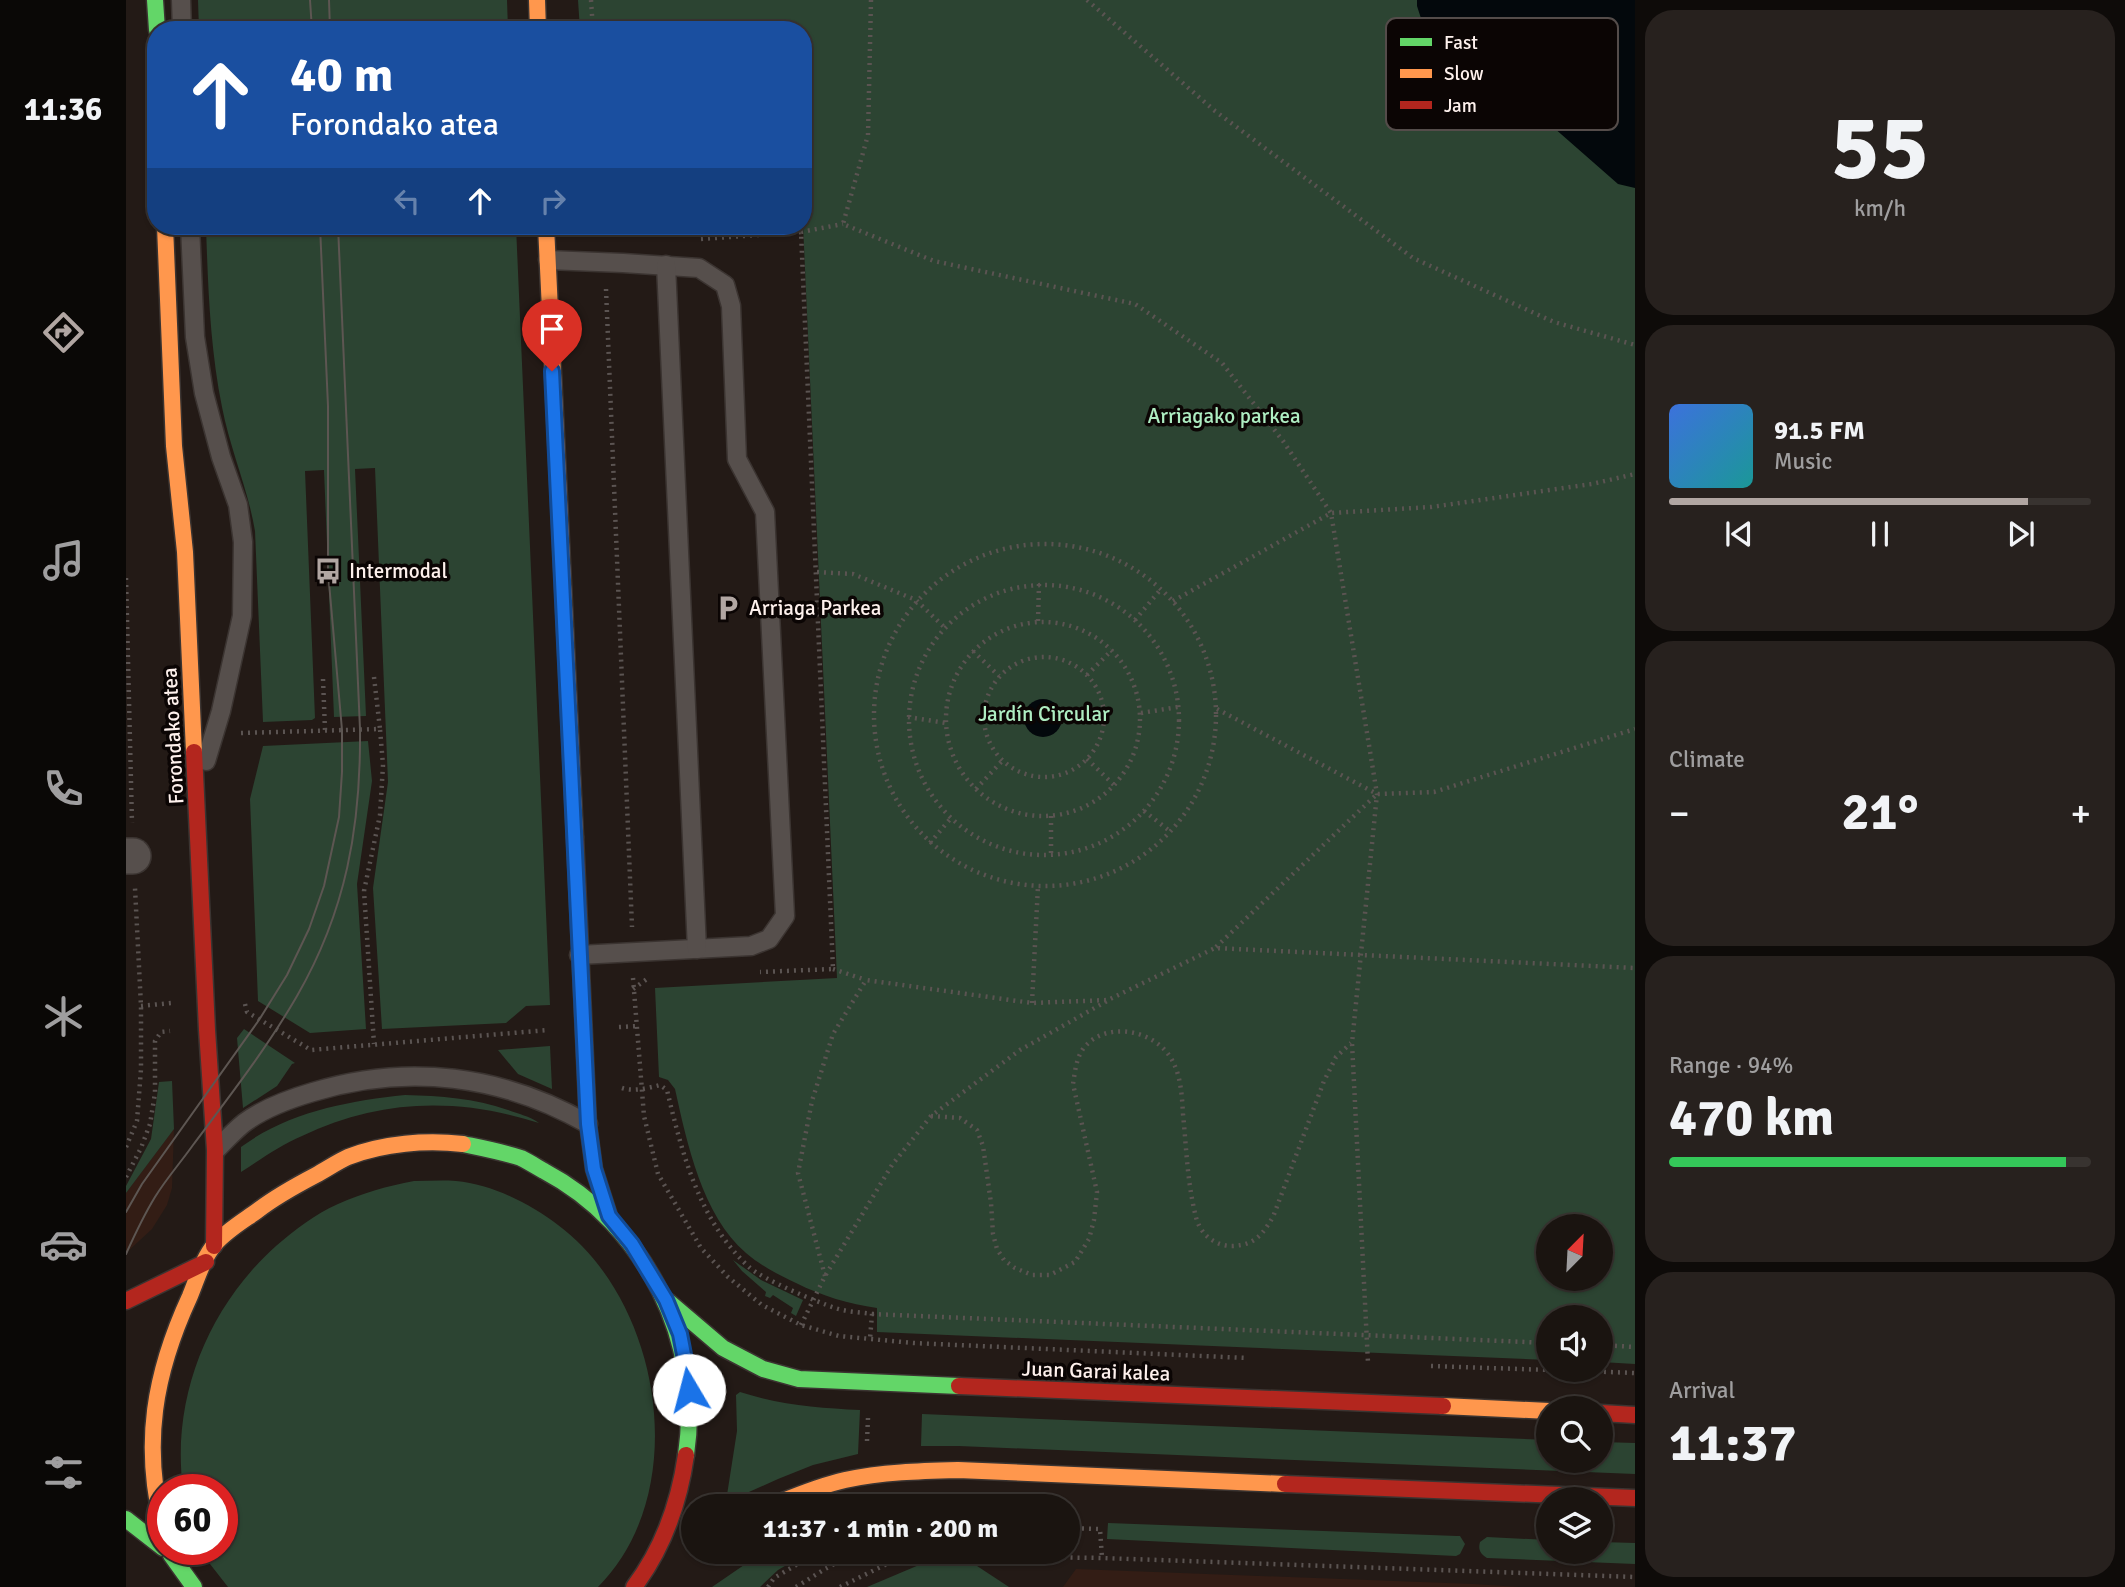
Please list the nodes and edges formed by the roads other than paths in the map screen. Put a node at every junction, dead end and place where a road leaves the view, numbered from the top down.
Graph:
1 (155, 0) edge
2 (181, 0) edge
3 (537, 0) edge
4 (156, 21) edge
5 (182, 21) edge
6 (538, 21) edge
7 (165, 235) edge
8 (190, 235) edge
9 (547, 235) edge
10 (548, 260) junction
11 (666, 265) junction
12 (196, 792) junction
13 (697, 949) junction
14 (579, 955) junction
15 (588, 1124) junction
16 (215, 1150) junction
17 (609, 1216) junction
18 (214, 1245) junction
19 (206, 1262) junction
20 (666, 1300) junction
21 (126, 1301) edge
22 (1536, 1410) edge
23 (1613, 1414) edge
24 (1635, 1415) edge
25 (152, 1474) edge
26 (799, 1494) edge
27 (1635, 1498) edge
28 (126, 1519) edge
29 (147, 1535) edge
30 (670, 1555) dead end
31 (178, 1565) edge
32 (649, 1568) junction
33 (194, 1587) edge
34 (634, 1587) edge

1 - 4 main road
2 - 5 lane
3 - 6 main road
7 - 12 main road, Forondako atea
8 - 12 lane
9 - 10 main road
10 - 11 lane
10 - 14 main road
11 - 13 lane
11 - 13 lane
12 - 16 main road, Forondako atea
13 - 14 lane
14 - 15 main road
15 - 16 lane
15 - 17 main road
16 - 18 main road, Forondako atea
17 - 18 main road
17 - 20 main road
18 - 19 main road
19 - 21 main road
19 - 25 main road
20 - 22 main road, Juan Garai kalea
20 - 32 main road
23 - 24 main road
26 - 27 main road
28 - 29 main road
30 - 32 main road
31 - 33 main road
32 - 34 main road

